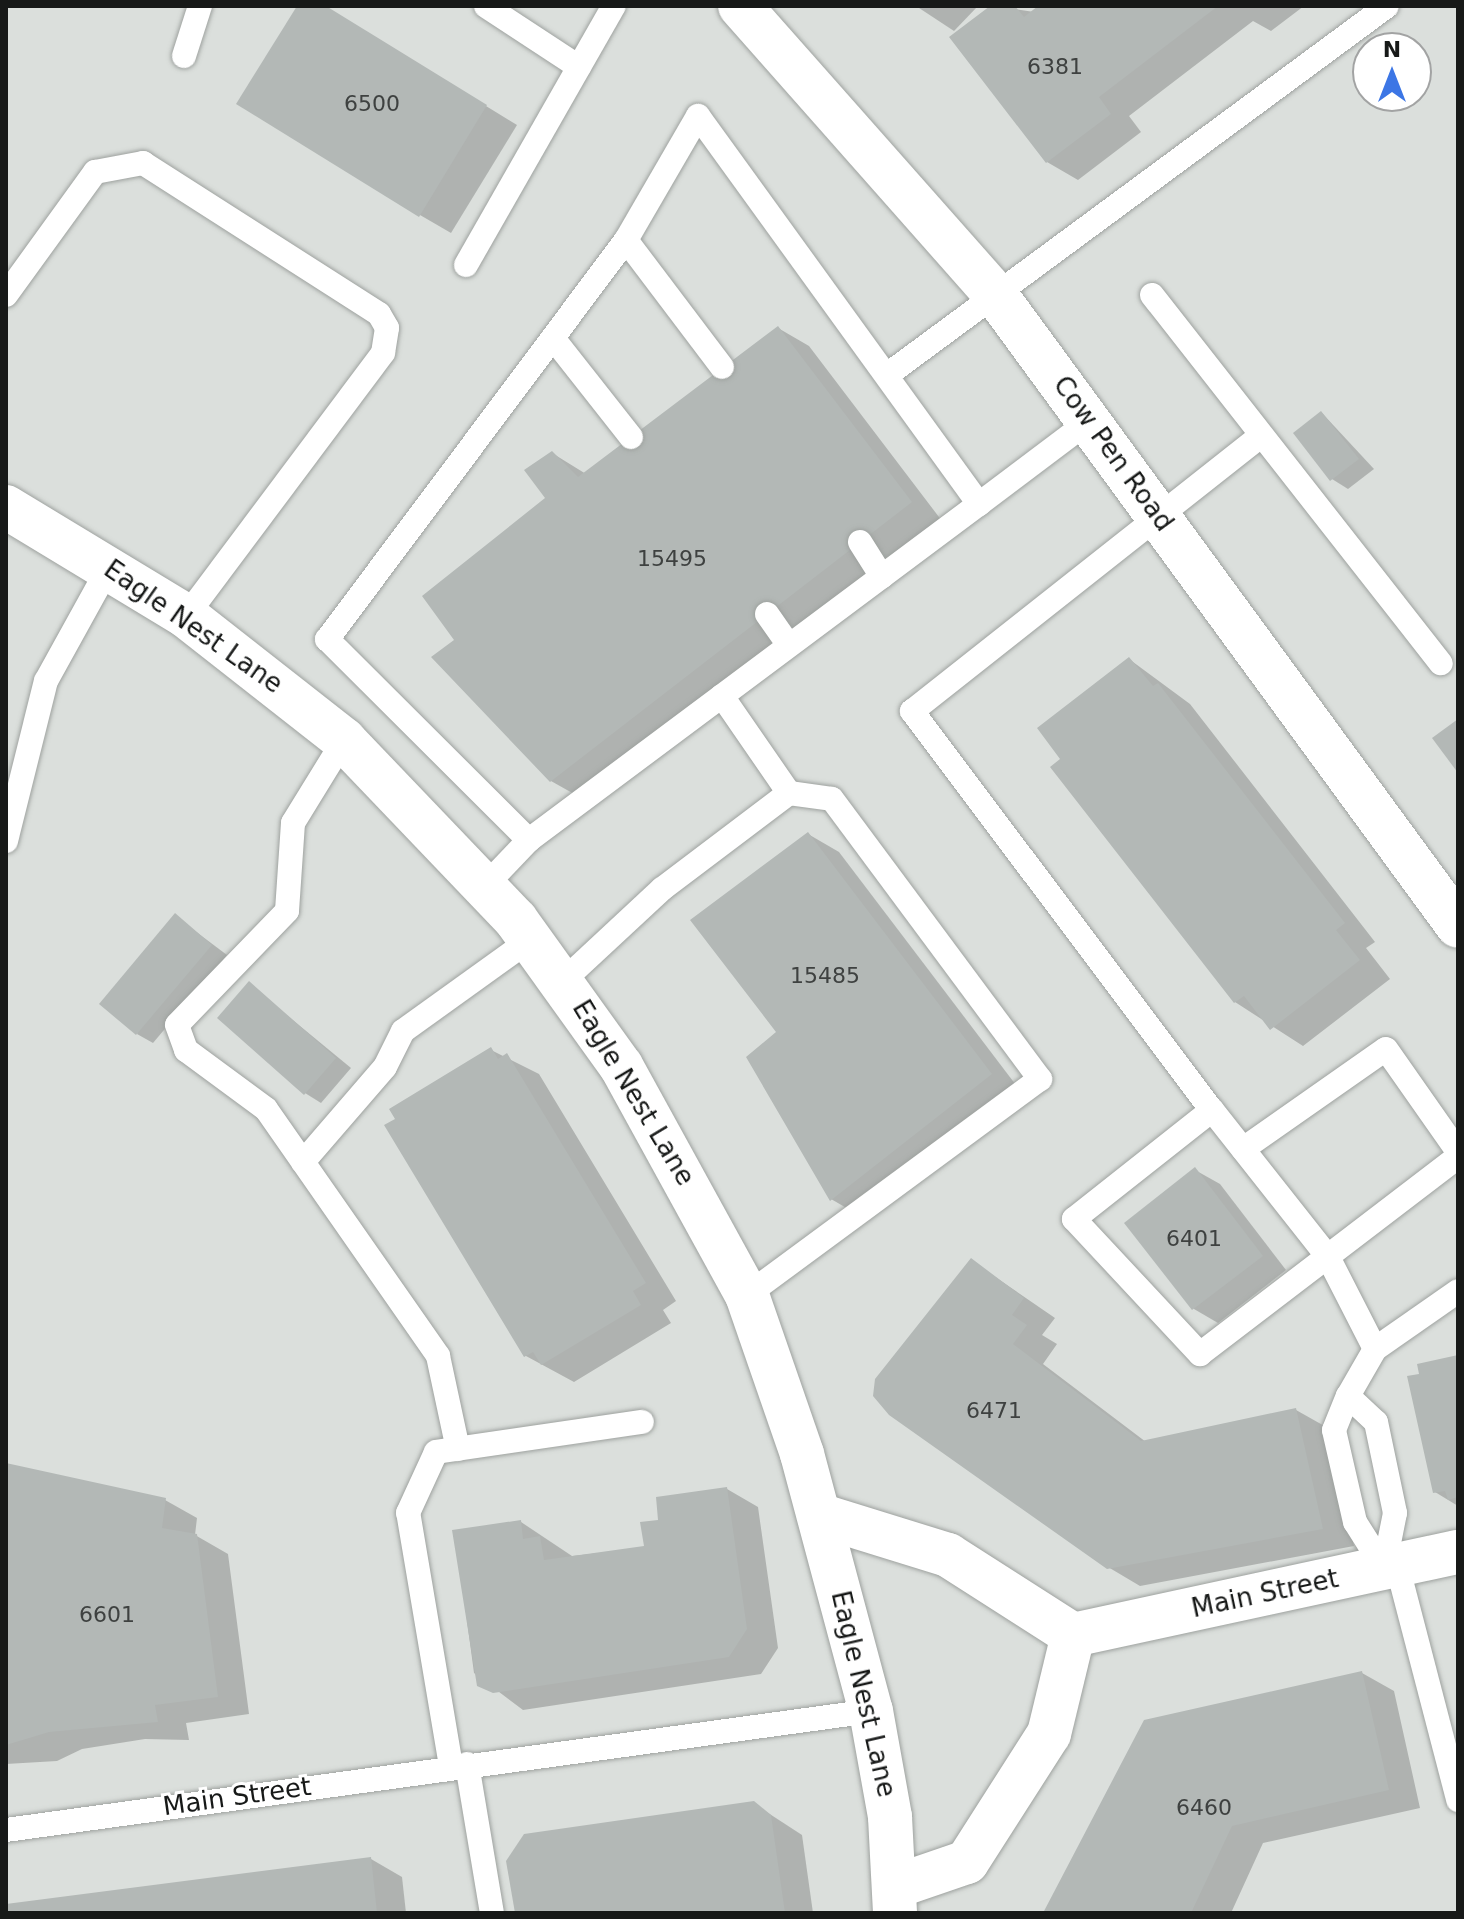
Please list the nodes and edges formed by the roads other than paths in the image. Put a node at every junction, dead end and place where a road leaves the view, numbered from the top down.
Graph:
1 (200, 6) edge
2 (486, 6) edge
3 (614, 6) edge
4 (740, 6) edge
5 (1387, 6) edge
6 (184, 56) dead end
7 (579, 67) junction
8 (626, 240) junction
9 (466, 265) dead end
10 (6, 295) edge
11 (1152, 295) dead end
12 (998, 298) junction
13 (553, 338) junction
14 (722, 367) dead end
15 (887, 375) junction
16 (1089, 421) junction
17 (631, 437) dead end
18 (1258, 438) junction
19 (979, 504) junction
20 (6, 507) edge
21 (1155, 512) junction
22 (860, 542) dead end
23 (109, 567) junction
24 (882, 577) junction
25 (767, 614) dead end
26 (186, 616) junction
27 (789, 645) junction
28 (1441, 663) dead end
29 (722, 696) junction
30 (344, 740) junction
31 (789, 793) junction
32 (529, 840) junction
33 (6, 841) edge
34 (485, 886) junction
35 (1458, 926) edge
36 (531, 939) junction
37 (564, 980) junction
38 (1212, 1110) junction
39 (1243, 1149) junction
40 (1458, 1154) edge
41 (303, 1162) junction
42 (1328, 1257) junction
43 (1458, 1291) edge
44 (747, 1295) junction
45 (1375, 1349) junction
46 (1348, 1396) junction
47 (642, 1422) dead end
48 (447, 1450) junction
49 (819, 1515) junction
50 (1458, 1552) edge
51 (1391, 1566) junction
52 (1073, 1635) junction
53 (871, 1711) junction
54 (459, 1765) junction
55 (1458, 1800) edge
56 (6, 1830) edge
57 (895, 1900) edge
58 (492, 1913) edge

1 - 6 lane
2 - 7 lane
3 - 7 lane
4 - 12 street, Cow Pen Road
5 - 12 lane
7 - 9 lane
8 - 13 lane
8 - 14 lane
8 - 15 lane
10 - 26 lane
11 - 18 lane
12 - 15 lane
12 - 16 street, Cow Pen Road
13 - 17 lane
13 - 32 lane
15 - 19 lane
16 - 19 lane
16 - 21 street, Cow Pen Road
18 - 21 lane
18 - 28 lane
19 - 24 lane
20 - 23 street, Eagle Nest Lane
21 - 35 street, Cow Pen Road
21 - 38 lane
22 - 24 lane
23 - 26 street, Eagle Nest Lane
23 - 33 lane
24 - 27 lane
25 - 27 lane
26 - 30 street, Eagle Nest Lane
27 - 29 lane
29 - 31 lane
29 - 32 lane
30 - 34 street, Eagle Nest Lane
30 - 41 lane
31 - 37 lane
31 - 44 lane
32 - 34 lane
34 - 36 street, Eagle Nest Lane
36 - 37 street, Eagle Nest Lane
36 - 41 lane
37 - 44 street, Eagle Nest Lane
38 - 39 lane
38 - 42 lane
39 - 40 lane
39 - 42 lane
40 - 42 lane
41 - 48 lane
42 - 45 lane
43 - 45 lane
44 - 49 street, Eagle Nest Lane
45 - 46 lane
46 - 51 lane
46 - 51 lane
47 - 48 lane
48 - 54 lane
49 - 52 street
49 - 53 street, Eagle Nest Lane
50 - 51 street, Main Street
51 - 52 street, Main Street
51 - 55 lane
52 - 57 street
53 - 54 lane, Main Street
53 - 57 street, Eagle Nest Lane
54 - 56 lane, Main Street
54 - 58 lane

